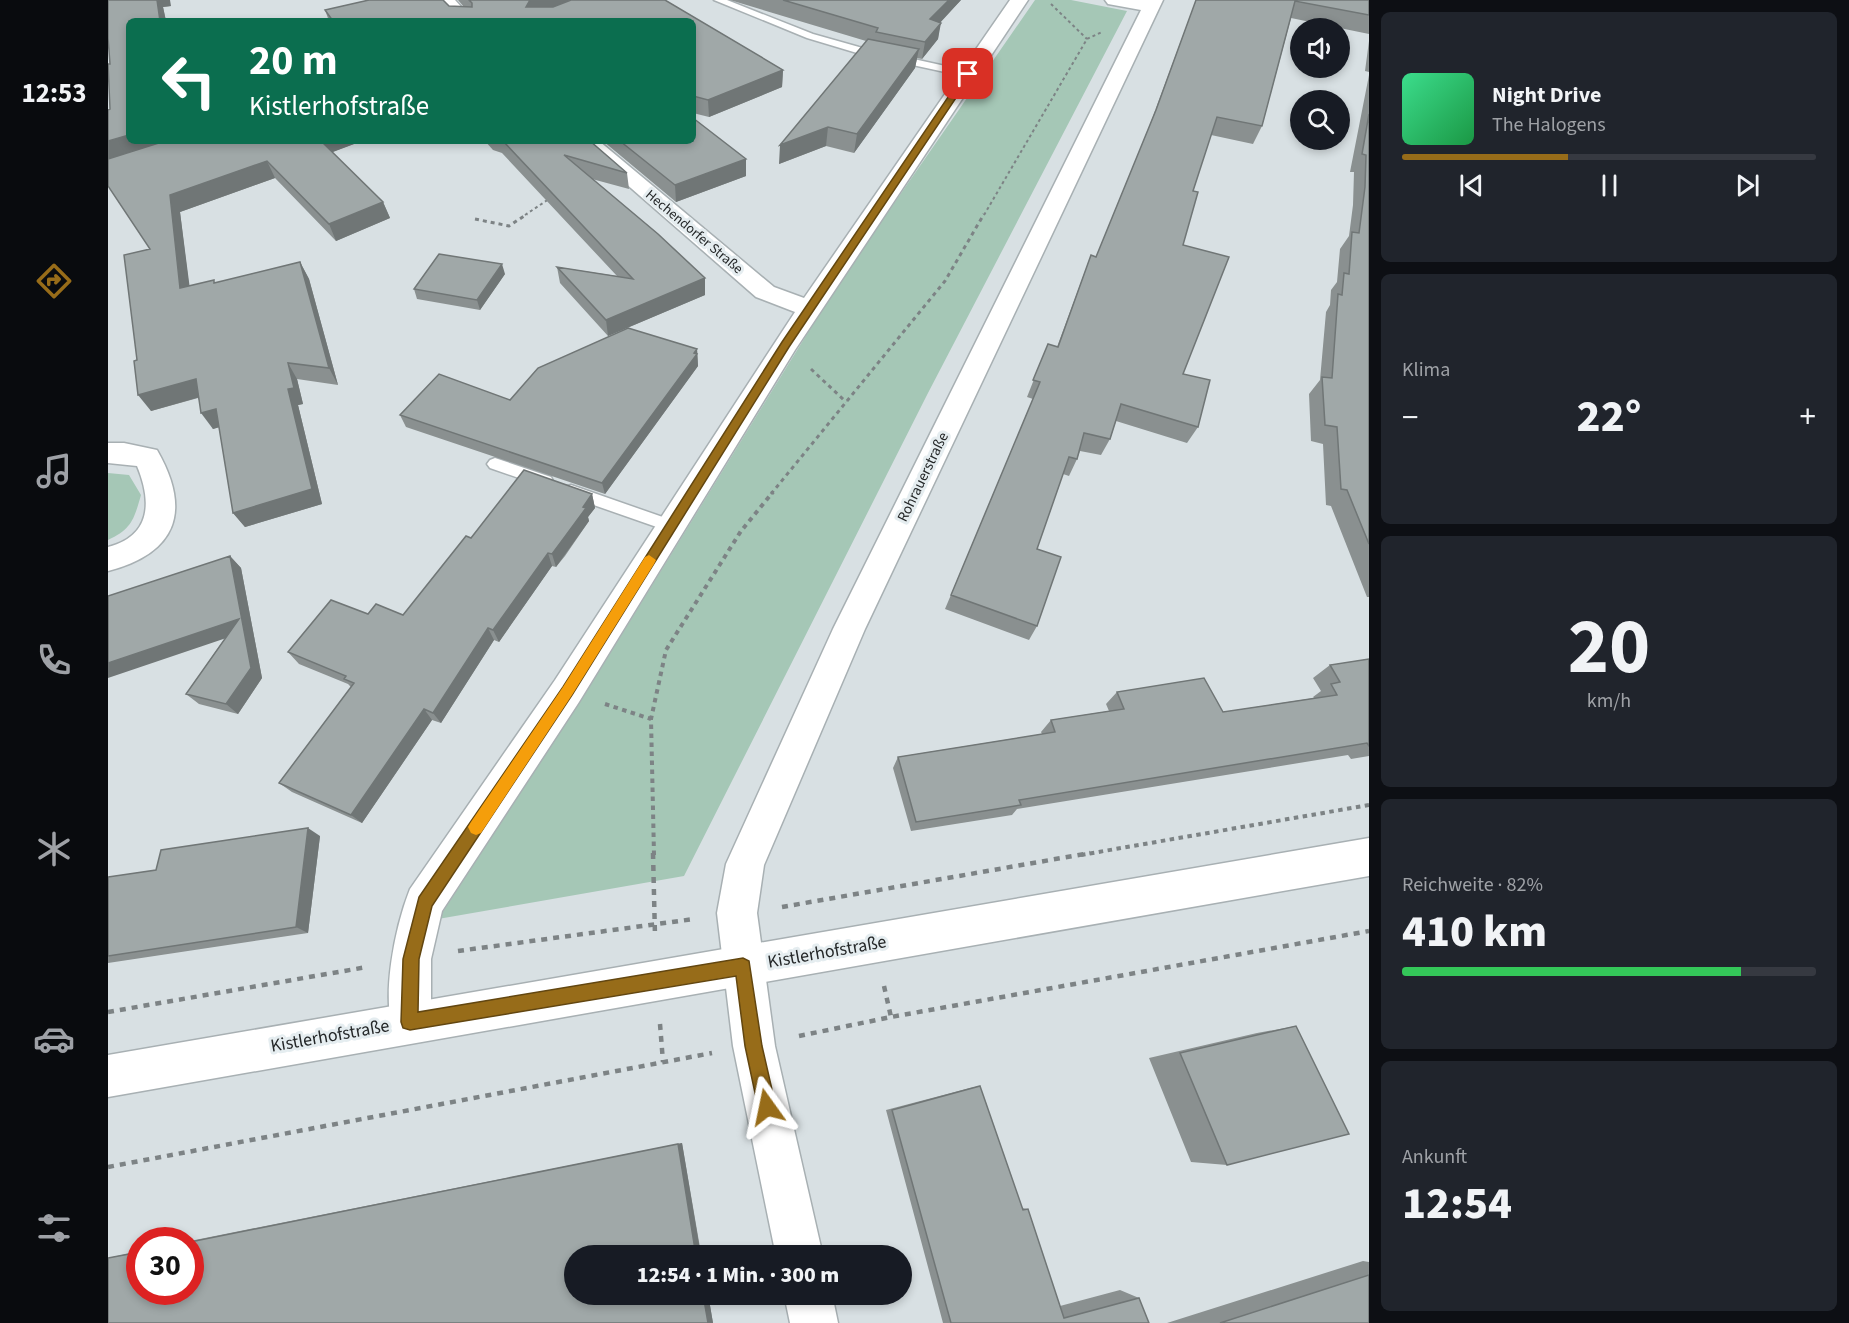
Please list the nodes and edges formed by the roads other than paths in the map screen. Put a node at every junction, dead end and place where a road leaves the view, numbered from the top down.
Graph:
1 (445, 0) edge
2 (720, 0) edge
3 (1019, 0) edge
4 (1114, 0) edge
5 (1152, 3) edge
6 (462, 18) edge
7 (968, 74) junction
8 (590, 144) edge
9 (810, 309) junction
10 (108, 453) edge
11 (495, 464) dead end
12 (671, 526) junction
13 (108, 559) edge
14 (1369, 857) edge
15 (743, 967) junction
16 (410, 1022) junction
17 (108, 1076) edge
18 (798, 1245) edge
19 (810, 1305) edge
20 (814, 1323) edge

1 - 6 street
2 - 7 lane
3 - 7 street
4 - 5 street
5 - 15 street, Rohrauerstraße
7 - 9 street
8 - 9 street, Hechendorfer Straße
9 - 12 street
10 - 13 street
11 - 12 lane
12 - 16 street
14 - 15 street, Kistlerhofstraße
15 - 16 street, Kistlerhofstraße
15 - 18 street, Rohrauerstraße
16 - 17 street, Kistlerhofstraße
19 - 20 street

